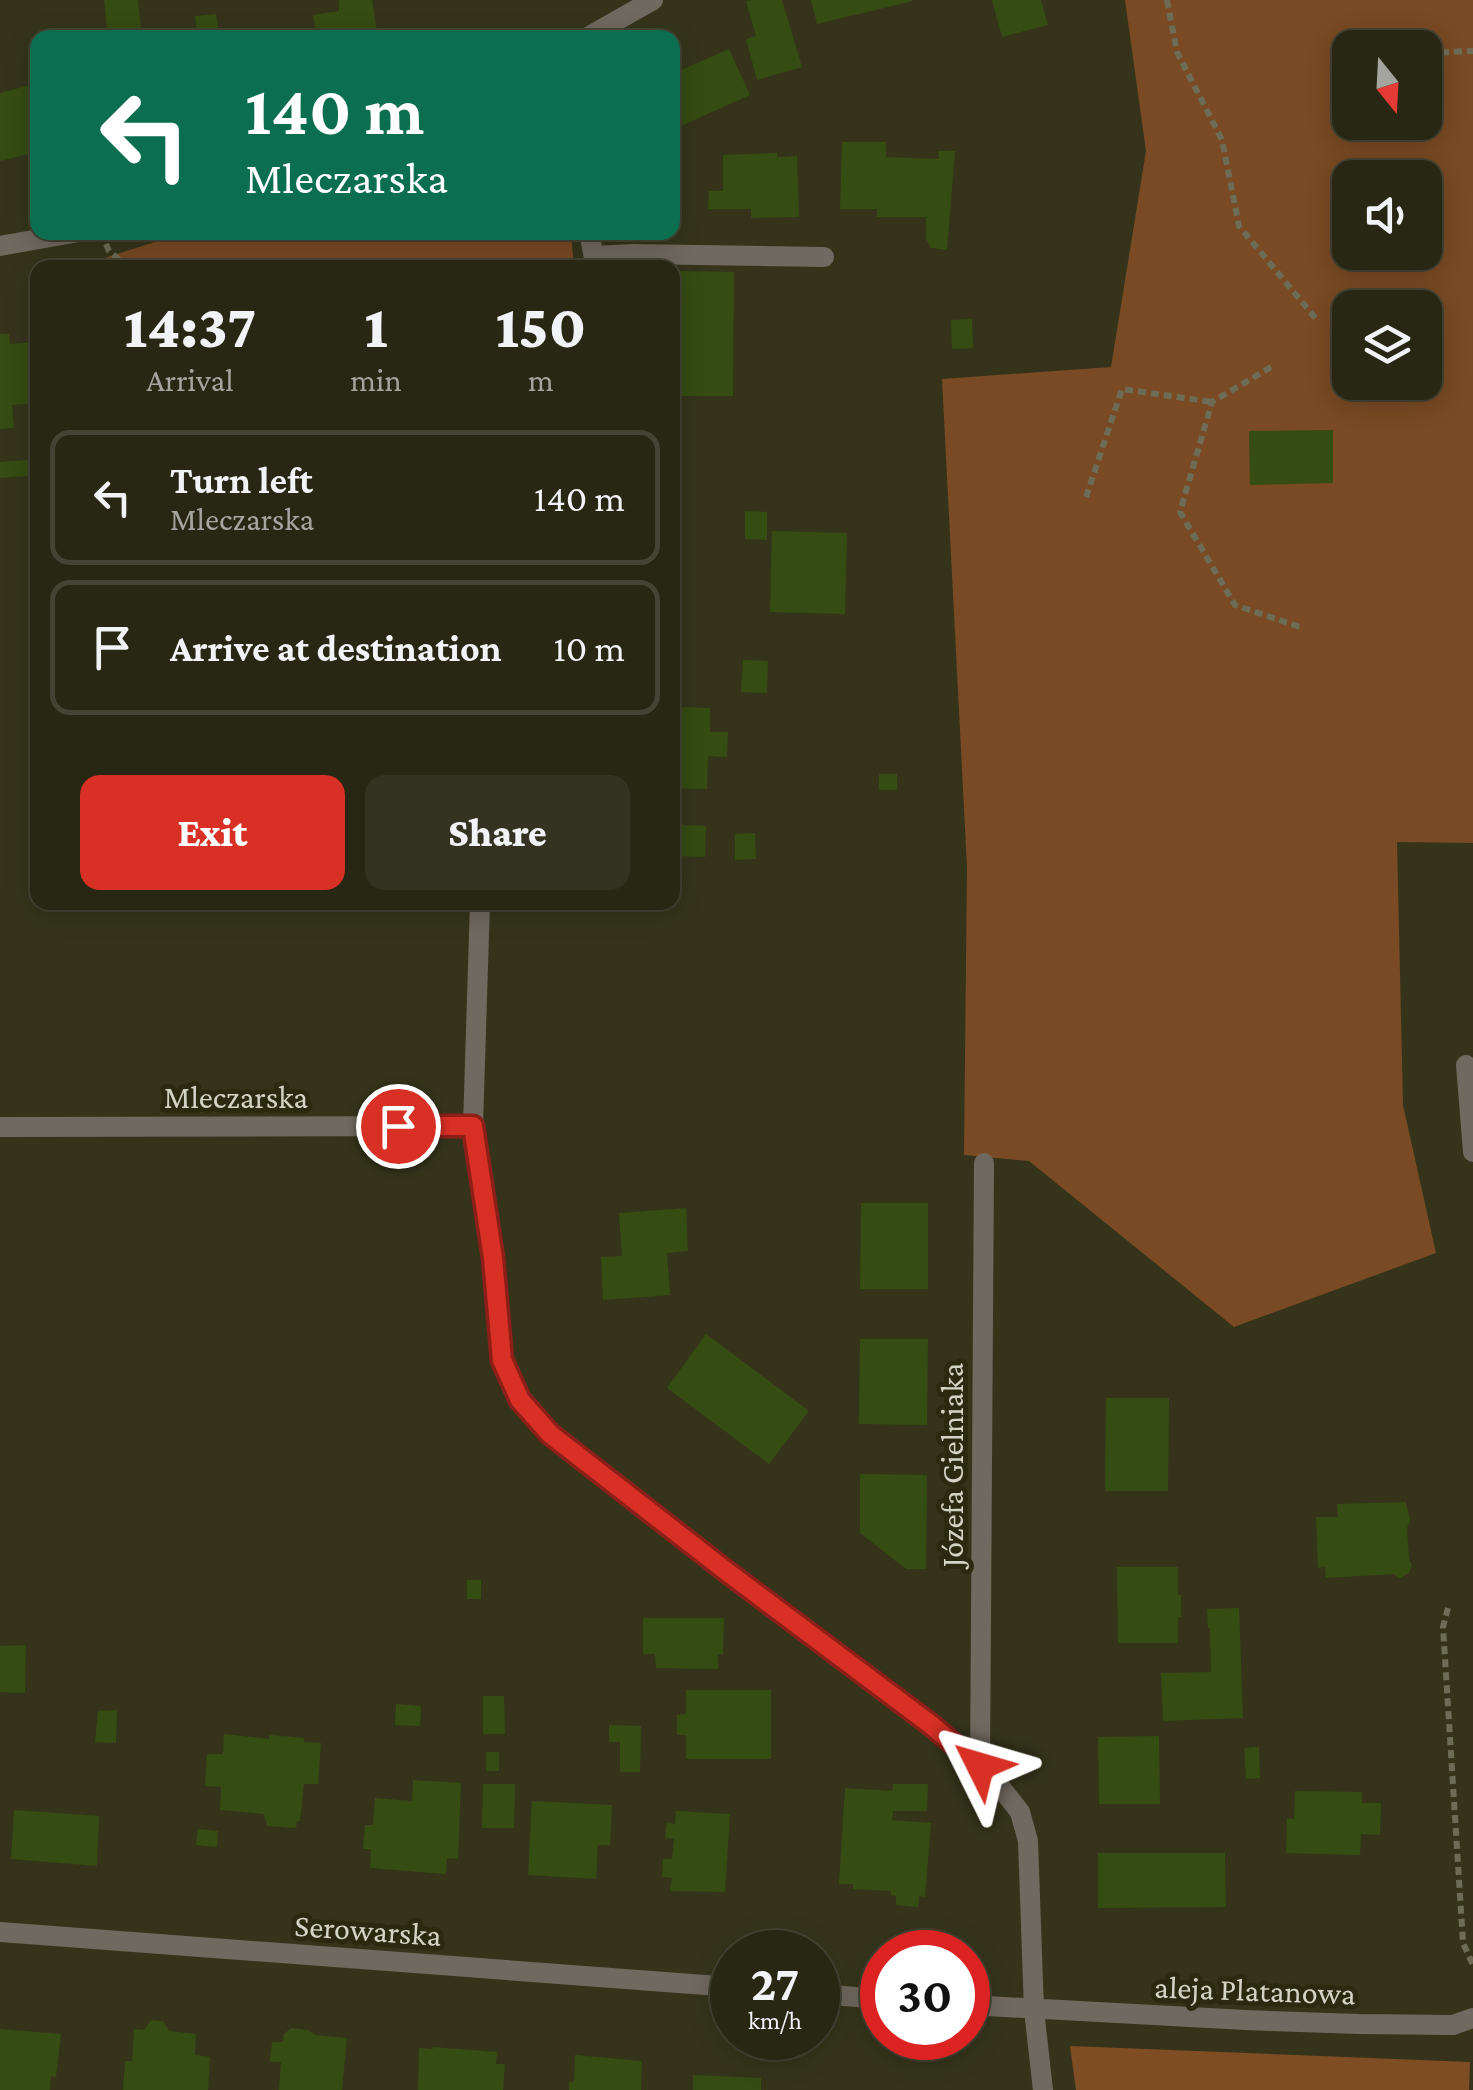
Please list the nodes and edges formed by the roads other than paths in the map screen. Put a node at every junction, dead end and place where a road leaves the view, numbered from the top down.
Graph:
1 (652, 0) edge
2 (600, 30) edge
3 (34, 240) edge
4 (0, 246) edge
5 (824, 257) dead end
6 (604, 260) edge
7 (480, 910) edge
8 (1466, 1065) dead end
9 (473, 1126) junction
10 (0, 1127) edge
11 (1473, 1152) edge
12 (984, 1164) dead end
13 (980, 1766) junction
14 (0, 1932) edge
15 (710, 1985) edge
16 (990, 2007) edge
17 (1034, 2010) junction
18 (1473, 2018) edge
19 (1043, 2090) edge

1 - 2 street
3 - 4 street
5 - 6 street
7 - 9 street
8 - 11 street
9 - 10 street, Mleczarska
9 - 13 street
12 - 13 street, Józefa Gielniaka
13 - 17 street
14 - 15 street, Serowarska
16 - 17 street
17 - 18 street, aleja Platanowa
17 - 19 street

